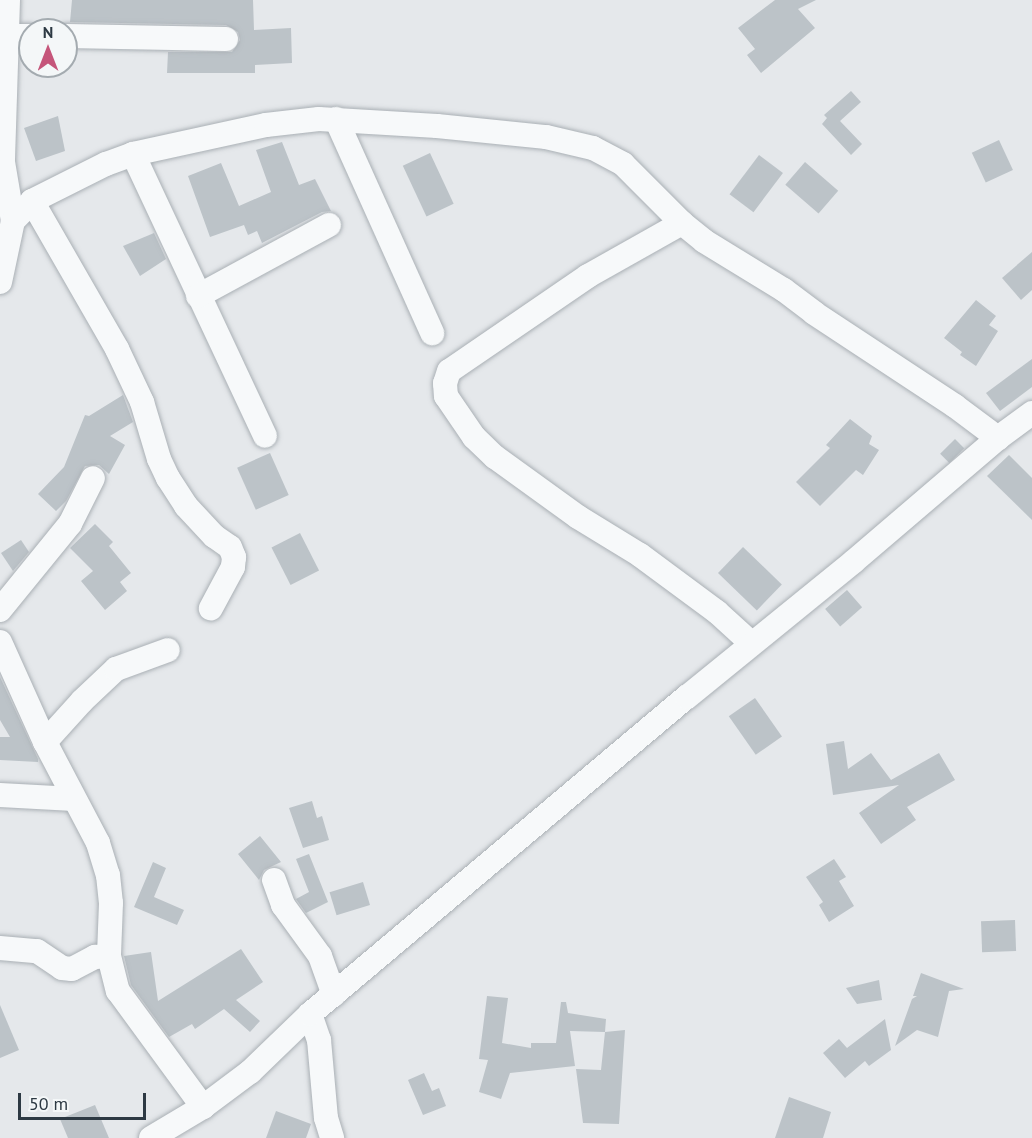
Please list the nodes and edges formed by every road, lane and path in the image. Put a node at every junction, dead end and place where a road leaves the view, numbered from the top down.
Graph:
1 (8, 0) edge
2 (18, 36) edge
3 (78, 36) edge
4 (226, 39) dead end
5 (336, 119) junction
6 (133, 154) junction
7 (32, 201) junction
8 (13, 221) junction
9 (682, 223) junction
10 (329, 225) dead end
11 (0, 282) edge
12 (198, 296) junction
13 (432, 333) dead end
14 (1032, 413) edge
15 (265, 436) dead end
16 (998, 438) junction
17 (93, 478) dead end
18 (211, 608) dead end
19 (0, 610) edge
20 (0, 642) edge
21 (752, 644) junction
22 (168, 650) dead end
23 (45, 742) junction
24 (0, 795) edge
25 (74, 799) junction
26 (274, 880) dead end
27 (0, 948) edge
28 (109, 956) junction
29 (334, 995) junction
30 (310, 1014) junction
31 (203, 1107) junction
32 (183, 1130) edge
33 (151, 1138) edge
34 (332, 1138) edge

1 - 2 street
2 - 8 street
3 - 4 street
5 - 6 street
5 - 9 street
5 - 13 street
6 - 7 street
6 - 12 street
7 - 8 street
7 - 18 street
8 - 11 street
9 - 16 street
9 - 21 street
10 - 12 street
12 - 15 street
14 - 16 street
16 - 21 street
17 - 19 street
20 - 23 street
21 - 29 street
22 - 23 street
23 - 25 street
24 - 25 street
25 - 28 street
26 - 29 street
27 - 28 street
28 - 31 street
29 - 30 street
30 - 31 street
30 - 34 street
31 - 32 street
32 - 33 street

